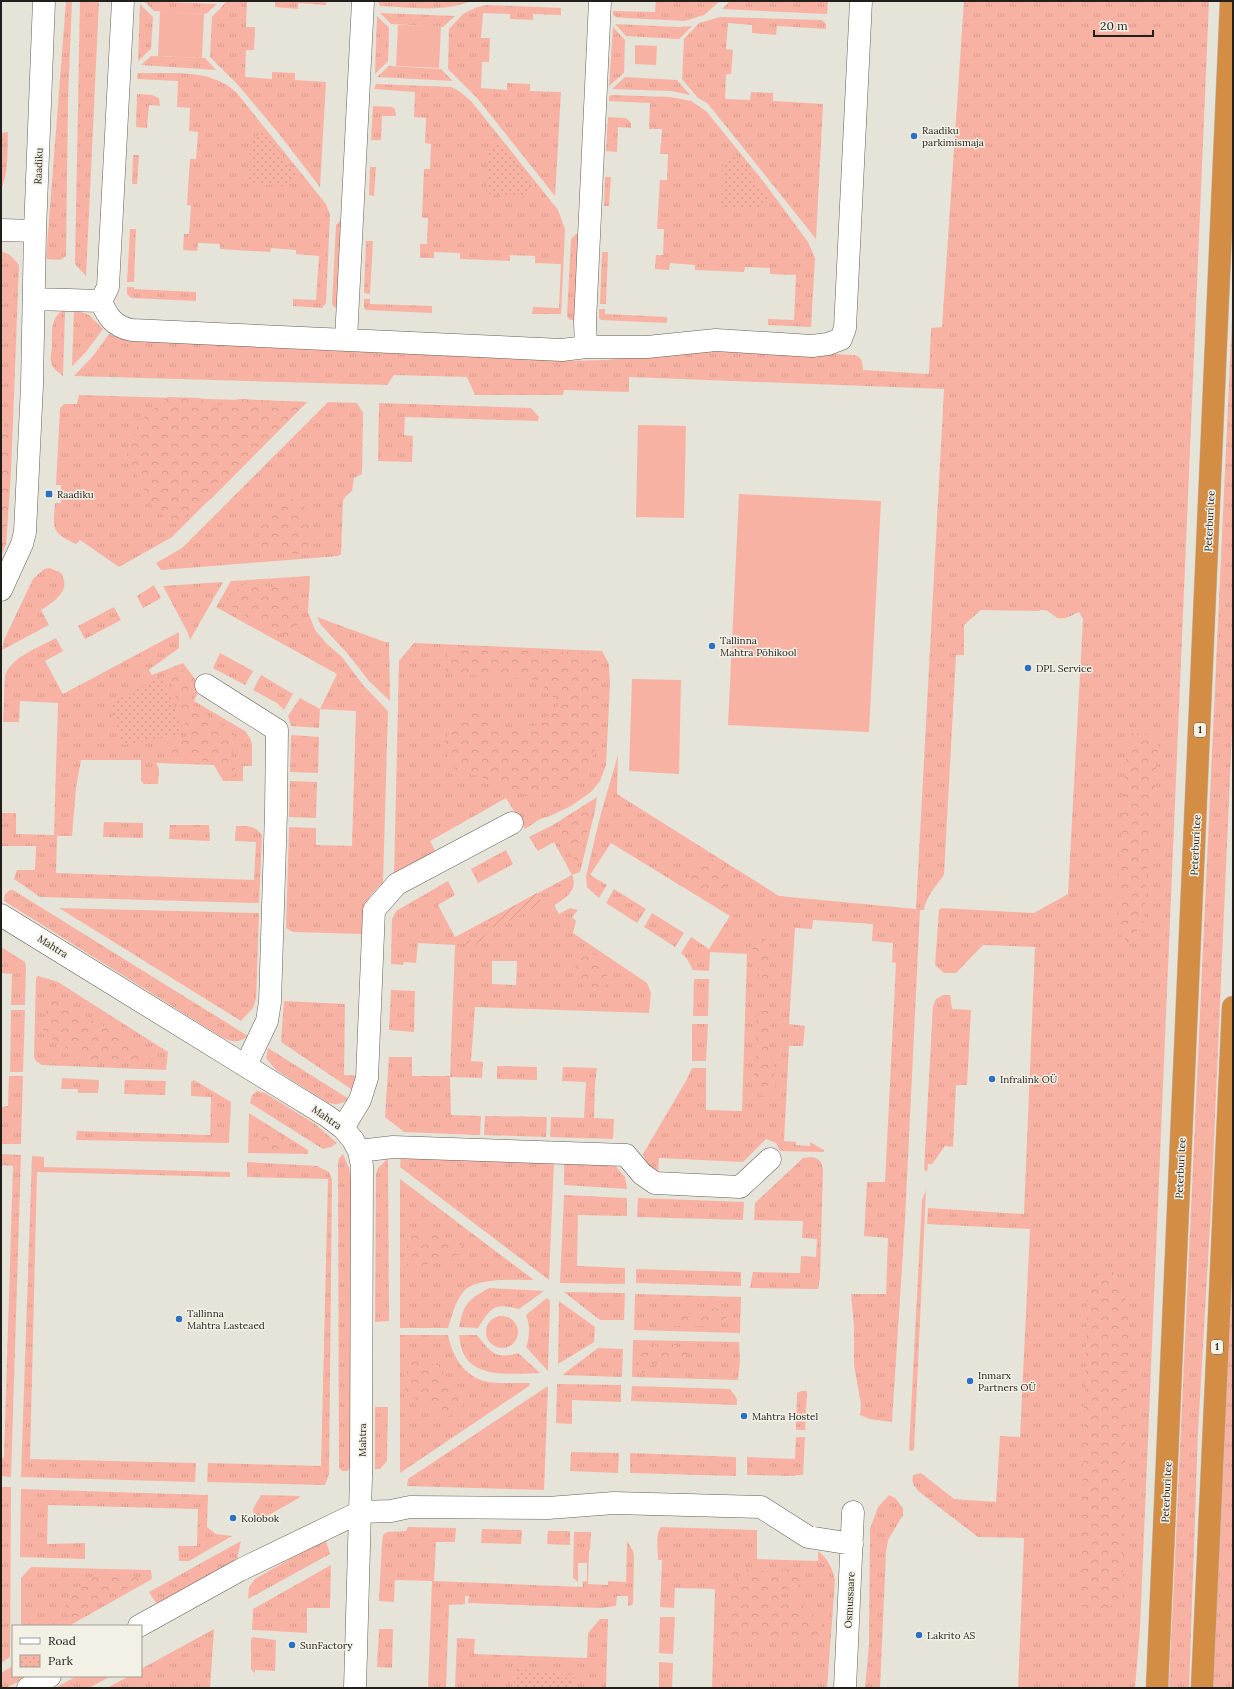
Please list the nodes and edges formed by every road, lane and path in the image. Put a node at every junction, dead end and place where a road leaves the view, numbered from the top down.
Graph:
1 (44, 1) edge
2 (123, 1) edge
3 (364, 1) edge
4 (600, 1) edge
5 (861, 1) edge
6 (1232, 1) edge
7 (1, 230) edge
8 (35, 231) junction
9 (34, 299) junction
10 (101, 301) junction
11 (346, 340) junction
12 (586, 347) junction
13 (1, 590) edge
14 (206, 685) dead end
15 (512, 822) dead end
16 (1, 914) edge
17 (1233, 1007) edge
18 (246, 1065) junction
19 (344, 1128) junction
20 (359, 1152) junction
21 (770, 1159) dead end
22 (360, 1512) junction
23 (853, 1512) dead end
24 (852, 1544) junction
25 (141, 1625) edge
26 (48, 1677) edge
27 (28, 1688) edge
28 (355, 1688) edge
29 (845, 1688) edge
30 (1157, 1688) edge
31 (1202, 1688) edge

1 - 8 street, Raadiku
2 - 10 street
3 - 11 street
4 - 12 street
5 - 12 street
6 - 30 highway, Peterburi tee / 1
7 - 8 street
8 - 9 street, Raadiku
9 - 10 street
9 - 13 street, Raadiku
10 - 11 street
11 - 12 street
14 - 18 street
15 - 19 street
16 - 18 street, Mahtra
17 - 31 highway, 1
18 - 19 street, Mahtra
19 - 20 street, Mahtra
20 - 21 street
20 - 22 street, Mahtra
22 - 24 street
22 - 25 street
22 - 28 street, Mahtra
23 - 24 street, Osmussaare
24 - 29 street, Osmussaare
26 - 27 street

